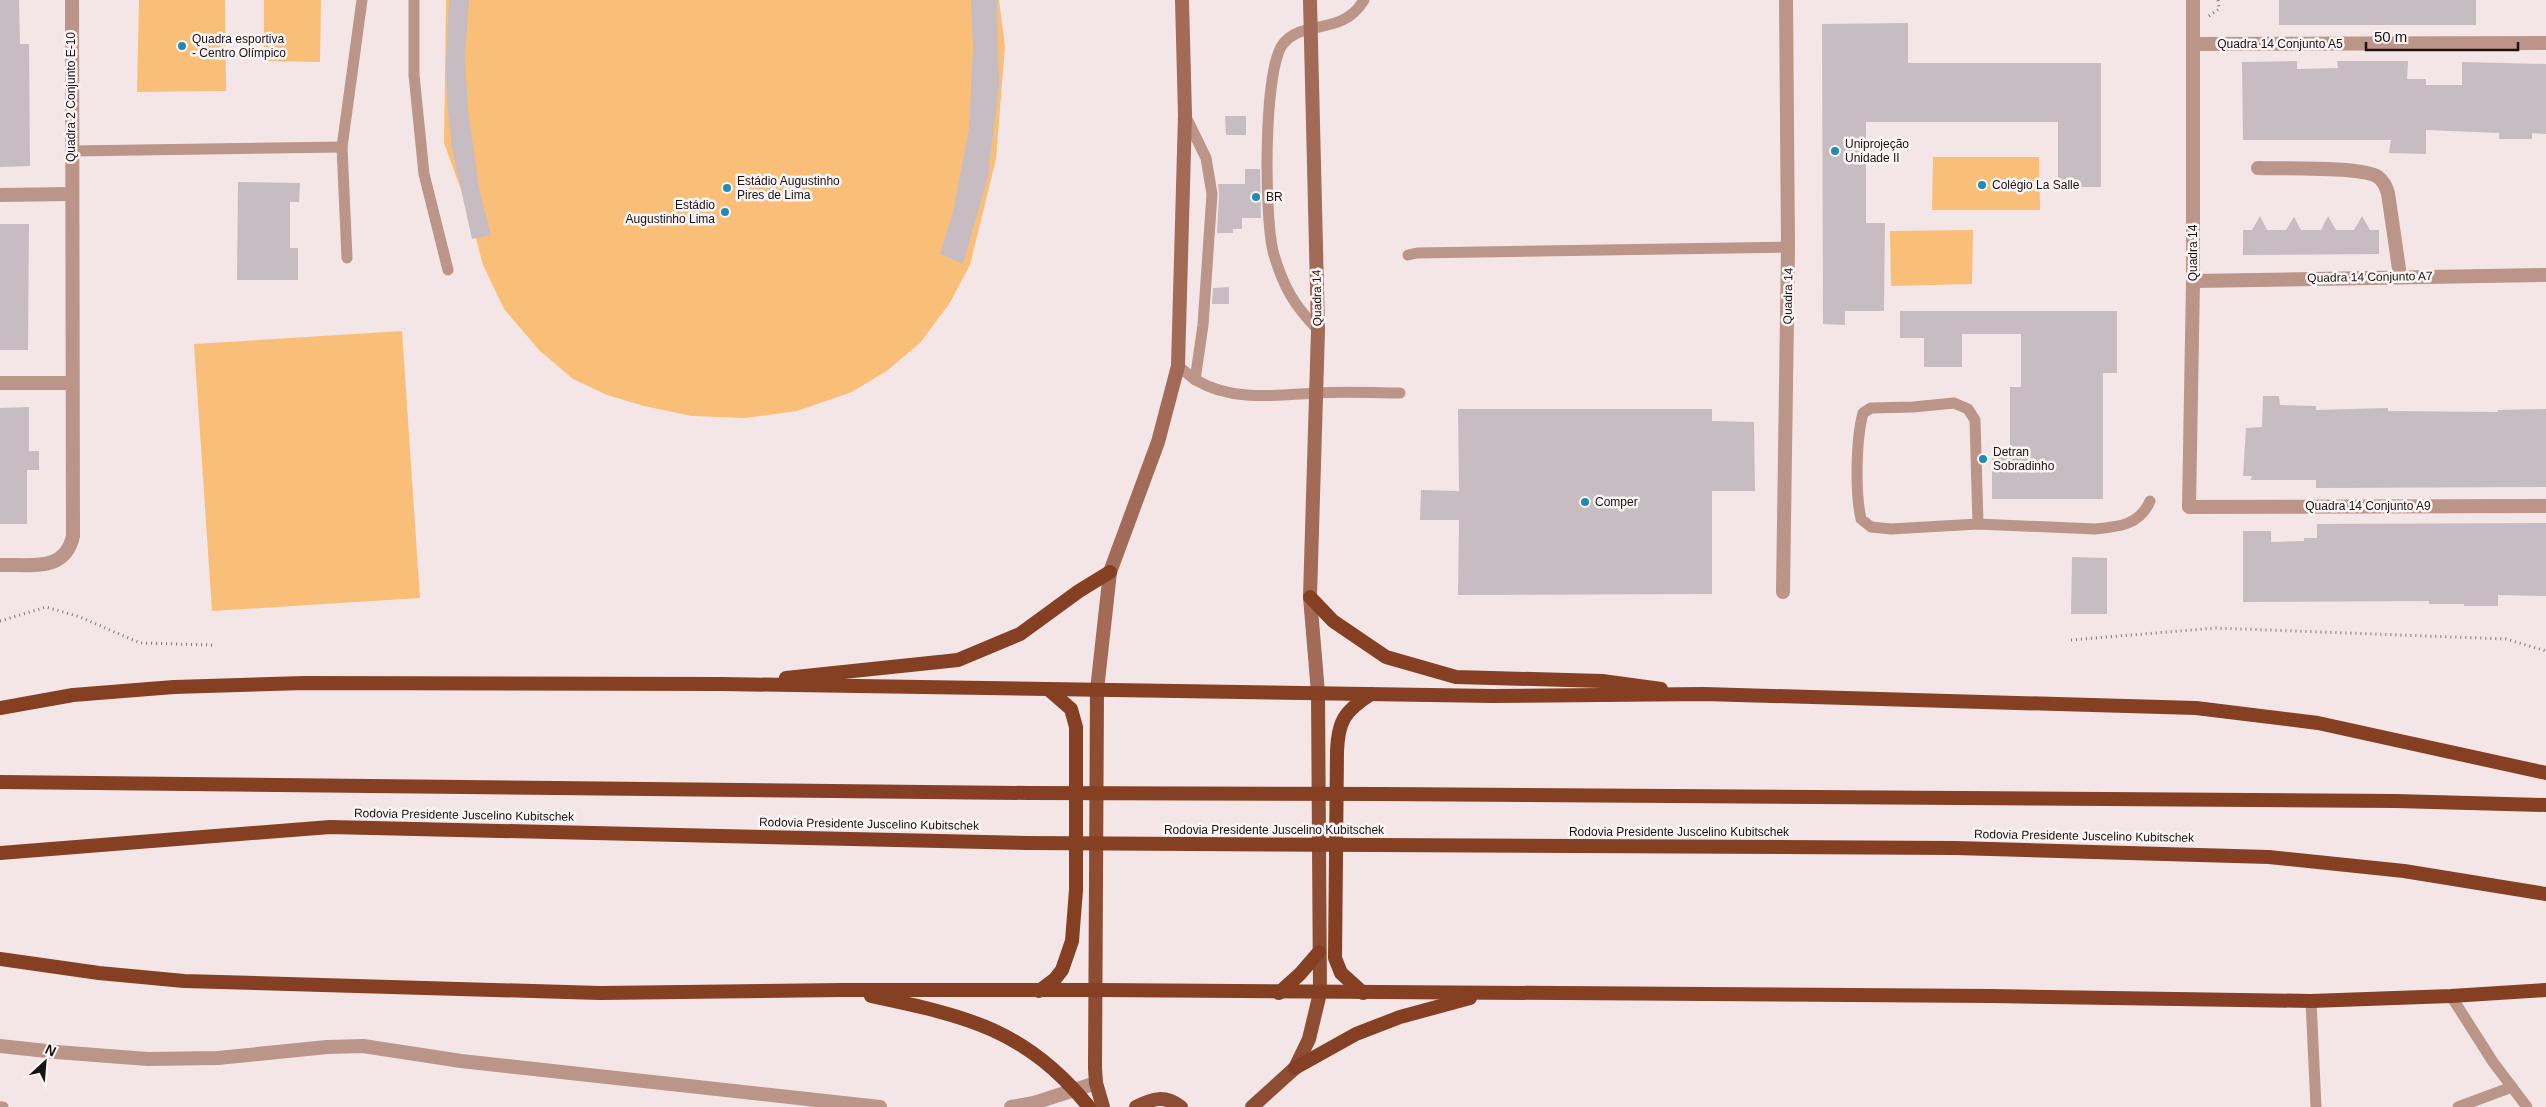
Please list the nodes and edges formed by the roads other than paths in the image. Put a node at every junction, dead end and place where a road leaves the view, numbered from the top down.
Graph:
1 (72, 0) edge
2 (362, 0) edge
3 (414, 0) edge
4 (1182, 0) edge
5 (1310, 0) edge
6 (1364, 0) edge
7 (1786, 0) edge
8 (2193, 0) edge
9 (1310, 30) junction
10 (2546, 42) edge
11 (2194, 44) junction
12 (1185, 115) junction
13 (342, 147) junction
14 (72, 151) junction
15 (2258, 168) dead end
16 (70, 194) junction
17 (0, 195) edge
18 (1788, 248) junction
19 (1408, 256) dead end
20 (347, 258) dead end
21 (448, 270) dead end
22 (2400, 276) junction
23 (2546, 276) edge
24 (2193, 281) junction
25 (1318, 330) junction
26 (1178, 366) junction
27 (1196, 380) junction
28 (0, 383) edge
29 (72, 383) junction
30 (1317, 393) junction
31 (1400, 394) dead end
32 (2150, 501) dead end
33 (2189, 506) joint
34 (2546, 506) edge
35 (1978, 524) junction
36 (0, 564) edge
37 (1110, 572) junction
38 (1784, 592) dead end
39 (1310, 596) junction
40 (722, 684) junction
41 (1048, 689) junction
42 (1097, 690) junction
43 (1318, 693) junction
44 (1371, 694) junction
45 (1704, 694) junction
46 (0, 708) edge
47 (2546, 773) edge
48 (0, 782) edge
49 (2546, 805) edge
50 (0, 853) edge
51 (2546, 894) edge
52 (1320, 952) junction
53 (0, 959) edge
54 (841, 990) junction
55 (1097, 990) junction
56 (2546, 990) edge
57 (1039, 991) junction
58 (1279, 993) junction
59 (1320, 993) junction
60 (1363, 993) junction
61 (1487, 993) junction
62 (2451, 996) junction
63 (2311, 1001) junction
64 (0, 1046) edge
65 (1295, 1068) junction
66 (1096, 1083) junction
67 (2512, 1087) junction
68 (1076, 1091) junction
69 (880, 1107) edge
70 (1011, 1107) edge
71 (1089, 1107) edge
72 (1103, 1107) edge
73 (1136, 1107) edge
74 (1181, 1107) edge
75 (1252, 1107) edge
76 (2316, 1107) edge
77 (2458, 1107) edge
78 (2527, 1107) edge

1 - 14 street, Quadra 2 Conjunto E-10
2 - 13 lane
3 - 21 lane
4 - 12 main road
5 - 9 main road, Quadra 14
6 - 9 lane
7 - 18 street, Quadra 14
8 - 11 street, Quadra 14
9 - 25 main road, Quadra 14
9 - 25 lane
10 - 11 street, Quadra 14 Conjunto A5
11 - 24 street, Quadra 14
12 - 26 main road
12 - 27 lane
13 - 14 lane
13 - 20 lane
14 - 16 street, Quadra 2 Conjunto E-10
15 - 22 street
16 - 17 street
16 - 29 street, Quadra 2 Conjunto E-10
18 - 19 lane
18 - 38 street, Quadra 14
22 - 23 street, Quadra 14 Conjunto A7
22 - 24 street, Quadra 14 Conjunto A7
24 - 33 street, Quadra 14
25 - 30 main road, Quadra 14
26 - 27 lane
26 - 37 main road
27 - 30 lane
28 - 29 street
29 - 36 street, Quadra 2 Conjunto E-10
30 - 31 lane
30 - 39 main road, Quadra 14
32 - 35 lane
33 - 34 street, Quadra 14 Conjunto A9
35 - 35 lane
37 - 40 highway
37 - 42 main road
39 - 43 main road, Quadra 14
39 - 45 highway
40 - 41 highway
40 - 46 highway
41 - 42 highway
41 - 57 highway
42 - 43 highway
42 - 55 main road
43 - 44 highway
43 - 52 main road
44 - 45 highway
44 - 60 highway
45 - 47 highway
48 - 49 highway, bridge
50 - 51 highway, Rodovia Presidente Juscelino Kubitschek, bridge
52 - 58 highway
52 - 59 main road
53 - 54 highway
54 - 57 highway
54 - 68 highway
55 - 57 highway
55 - 58 highway
55 - 66 main road
56 - 62 highway
58 - 59 highway
59 - 60 highway
59 - 65 main road
60 - 61 highway
61 - 63 highway
61 - 65 highway
62 - 63 highway
62 - 67 lane
63 - 76 lane
64 - 69 street
65 - 75 main road
66 - 68 street
66 - 72 main road
67 - 77 lane
67 - 78 lane
68 - 70 street
68 - 71 highway
73 - 74 main road

